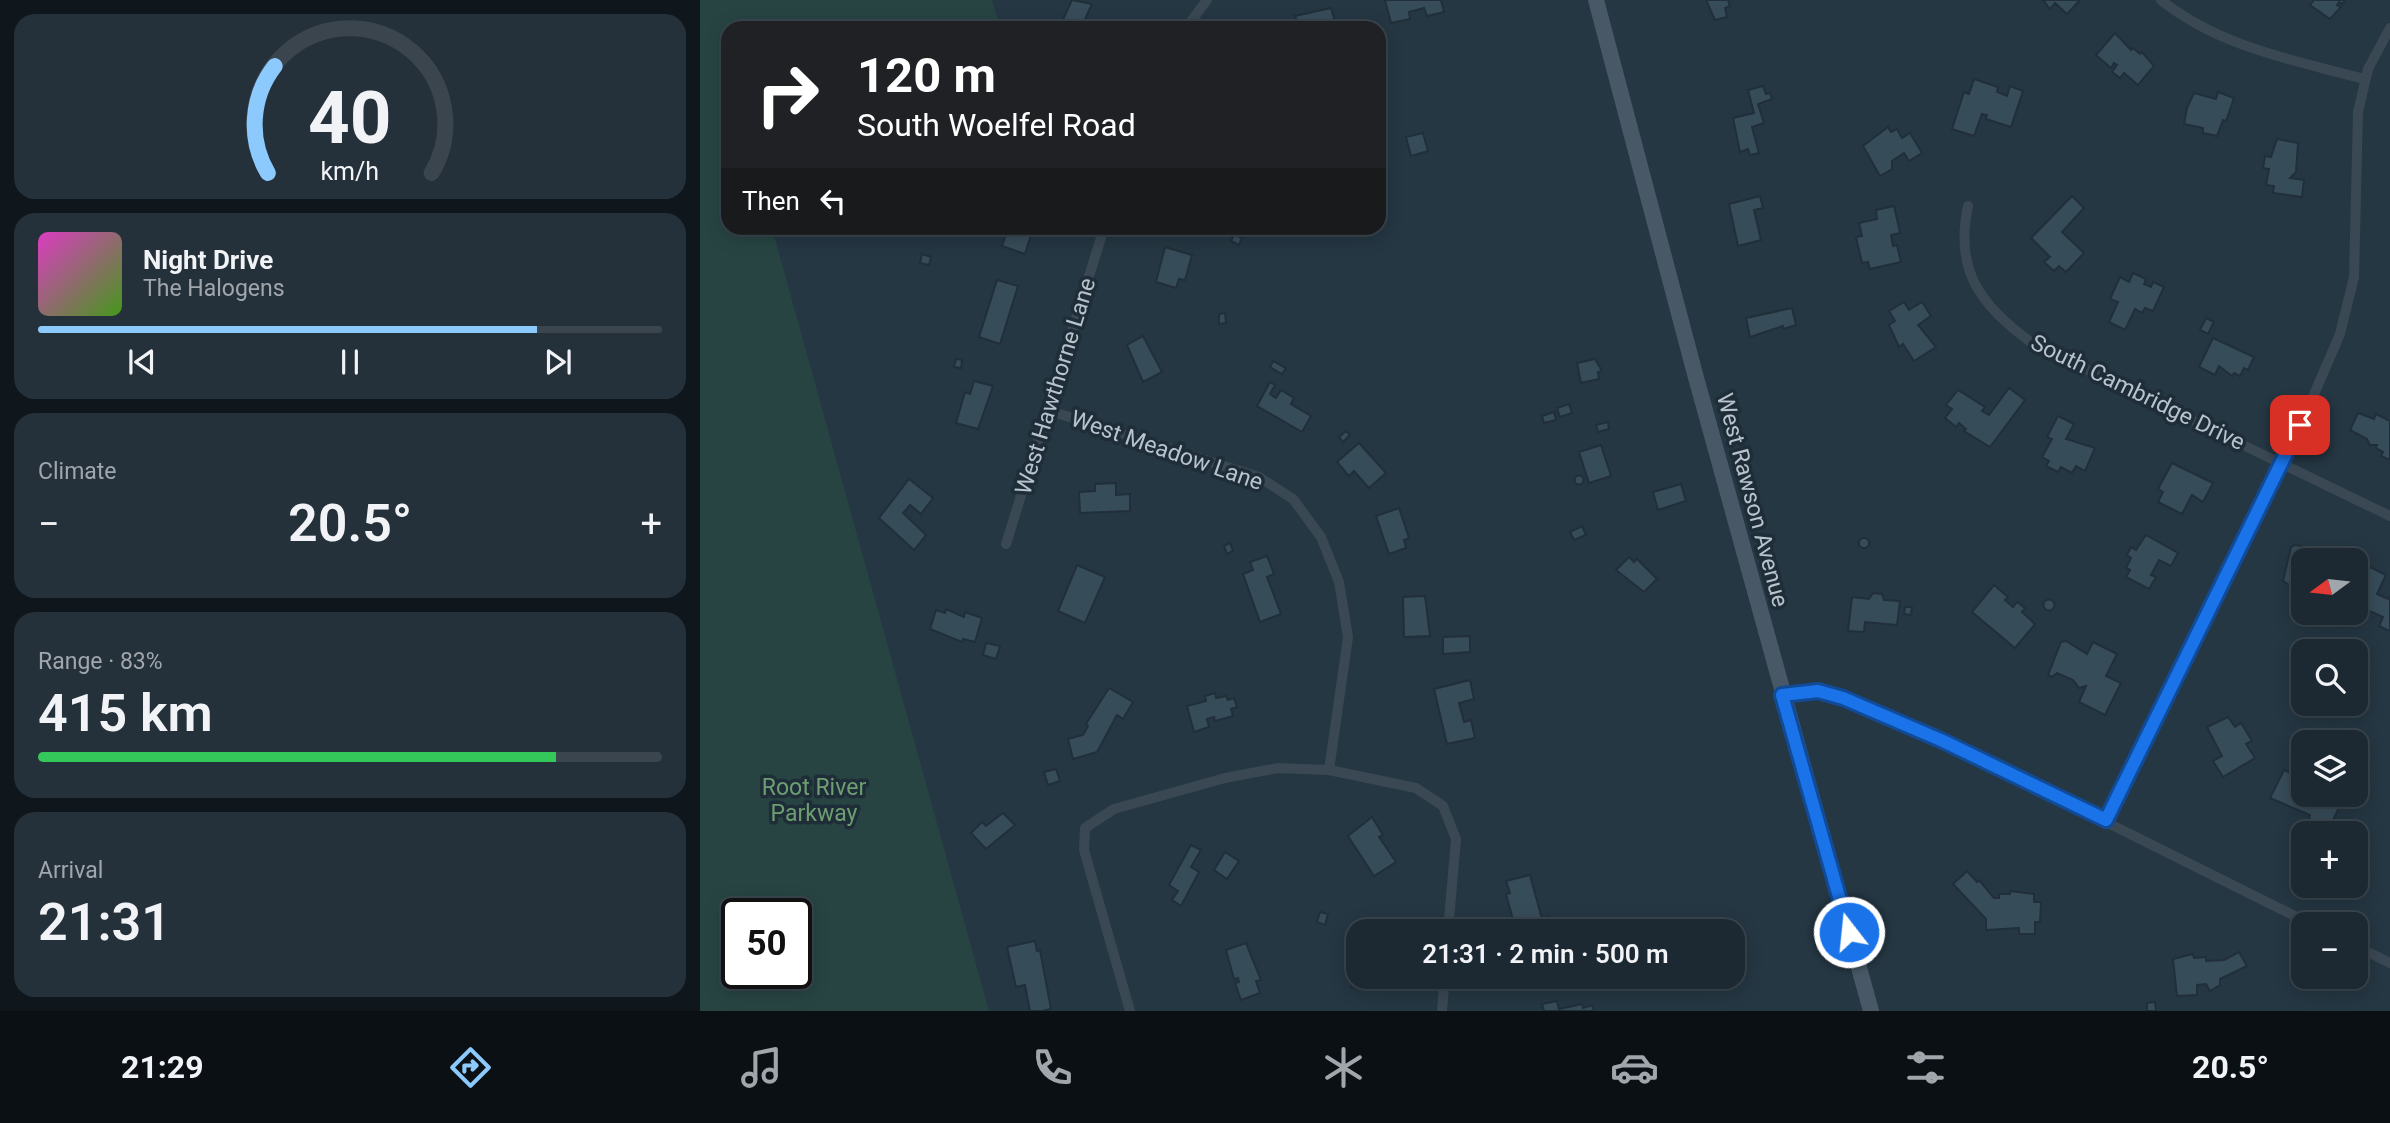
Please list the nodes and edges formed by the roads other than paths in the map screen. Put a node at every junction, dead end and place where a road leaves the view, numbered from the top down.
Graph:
1 (1207, 0) edge
2 (1596, 0) edge
3 (2161, 0) edge
4 (1191, 21) edge
5 (2390, 28) edge
6 (2364, 79) junction
7 (1968, 206) dead end
8 (1102, 235) edge
9 (1047, 410) junction
10 (2282, 463) junction
11 (2390, 516) edge
12 (1006, 544) dead end
13 (1782, 695) junction
14 (1329, 770) junction
15 (2106, 820) junction
16 (2291, 914) edge
17 (1449, 919) edge
18 (2368, 952) edge
19 (2390, 963) edge
20 (1443, 989) edge
21 (1130, 1011) edge
22 (1441, 1011) edge
23 (1871, 1011) edge

1 - 4 street
2 - 13 main road, West Rawson Avenue
3 - 6 street
5 - 6 street
6 - 10 street
7 - 10 street, South Cambridge Drive
8 - 9 street, West Hawthorne Lane
9 - 12 street, West Hawthorne Lane
9 - 14 street, West Meadow Lane
10 - 11 street, South Cambridge Drive
10 - 15 street
13 - 15 street
13 - 23 main road, West Rawson Avenue
14 - 17 street
14 - 21 street
15 - 16 street
18 - 19 street
20 - 22 street

